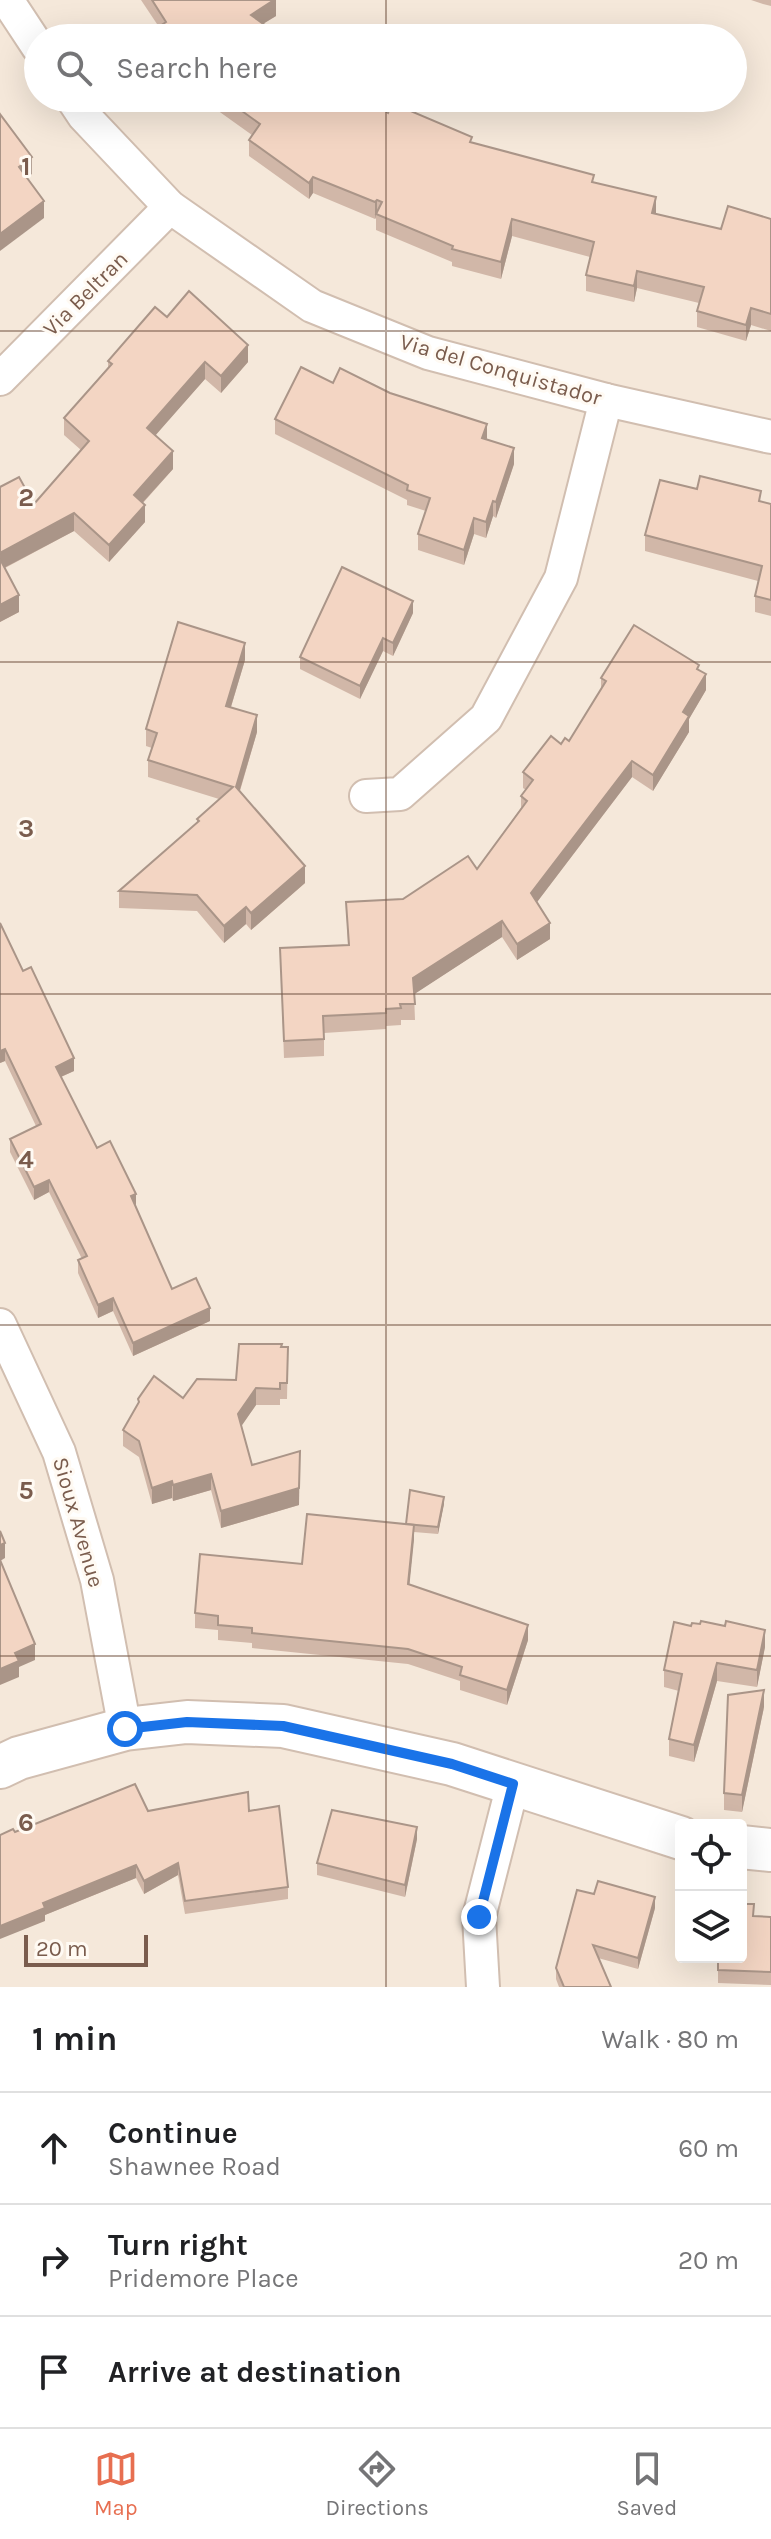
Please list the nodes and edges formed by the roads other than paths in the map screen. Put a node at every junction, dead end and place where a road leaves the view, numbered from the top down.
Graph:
1 (7, 0) edge
2 (24, 26) edge
3 (81, 112) edge
4 (170, 207) junction
5 (0, 379) edge
6 (606, 400) junction
7 (771, 437) edge
8 (366, 796) dead end
9 (0, 1325) edge
10 (125, 1729) junction
11 (0, 1767) edge
12 (513, 1784) junction
13 (675, 1836) edge
14 (747, 1848) edge
15 (771, 1850) edge
16 (483, 1987) edge

1 - 2 street
3 - 4 street, Via del Conquistador
4 - 5 street, Via Beltran
4 - 6 street, Via del Conquistador
6 - 7 street, Via del Conquistador
6 - 8 street
9 - 10 street, Sioux Avenue
10 - 11 street
10 - 12 street
12 - 13 street
12 - 16 street
14 - 15 street

